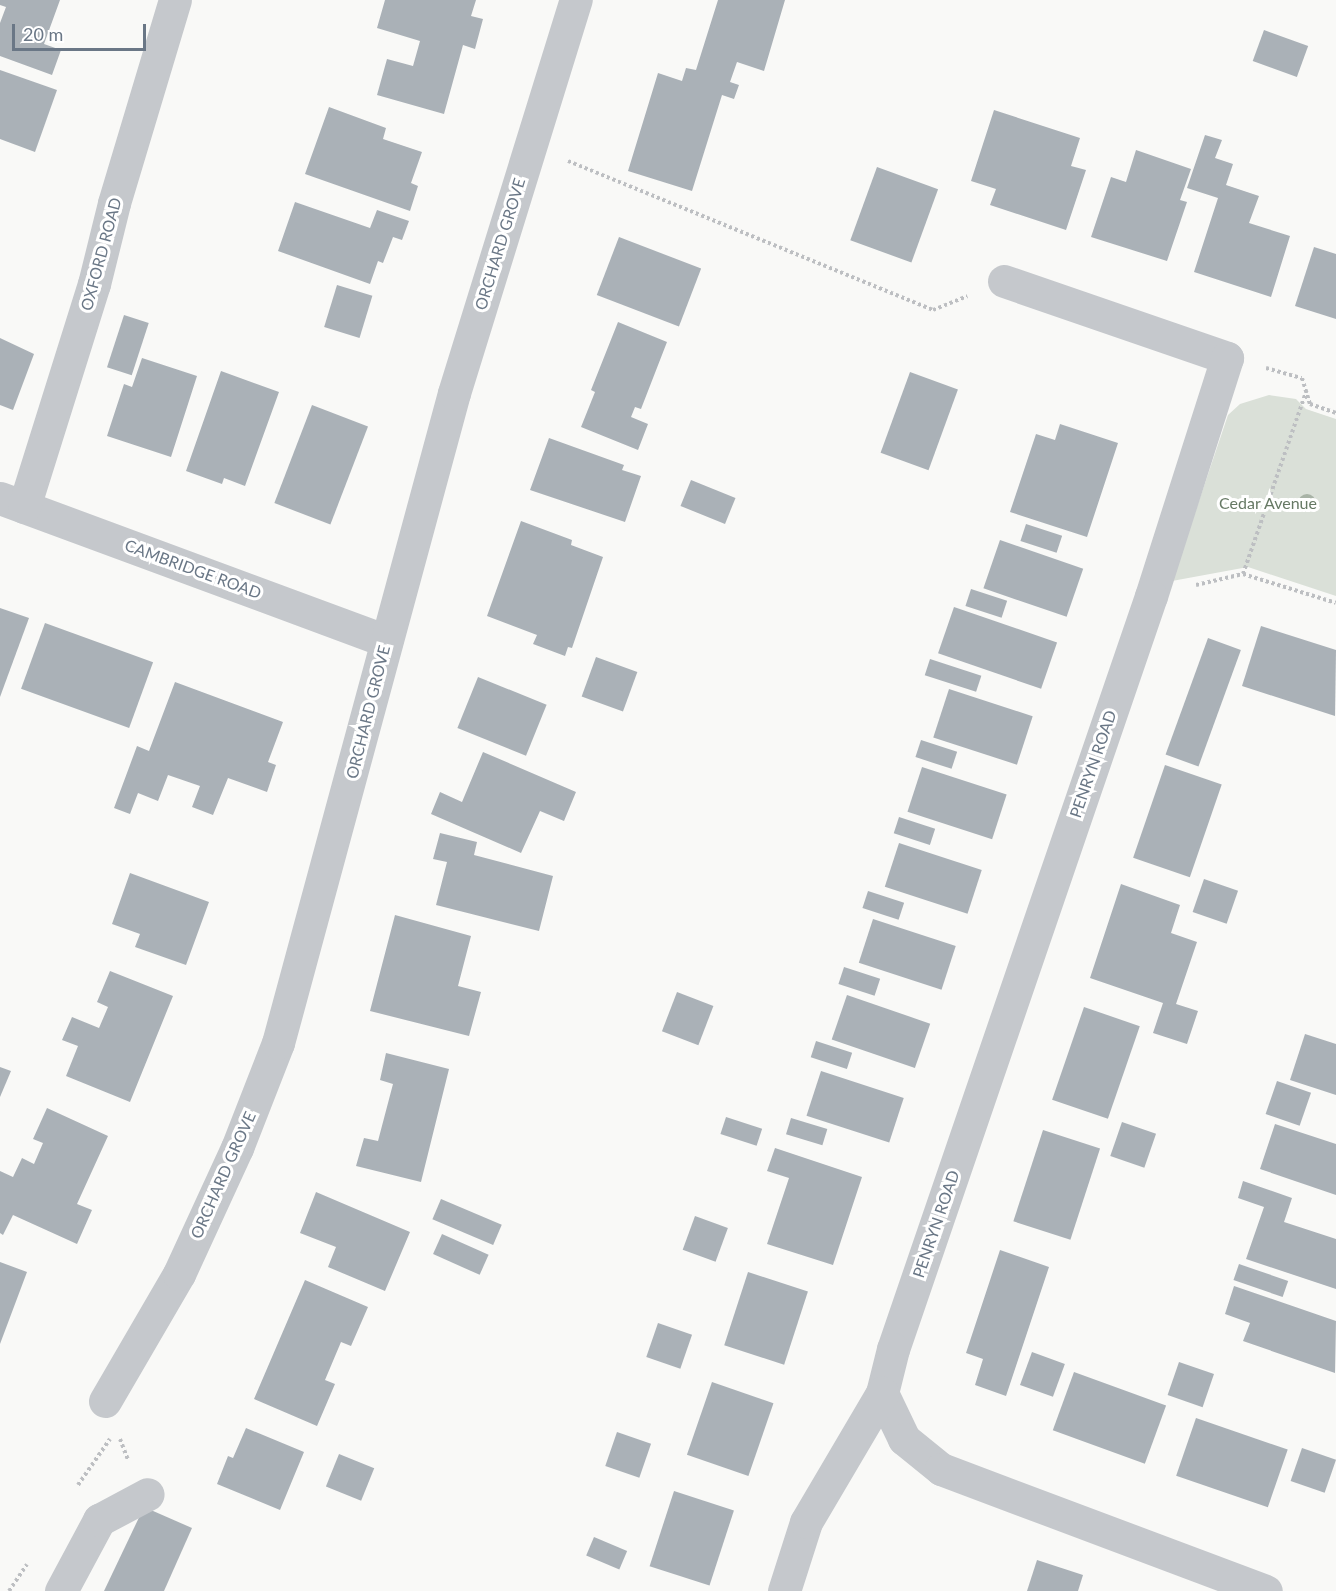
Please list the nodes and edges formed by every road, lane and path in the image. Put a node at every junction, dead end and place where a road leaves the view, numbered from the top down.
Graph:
1 (175, 0) edge
2 (576, 0) edge
3 (531, 146) junction
4 (1004, 281) joint
5 (1227, 358) junction
6 (1306, 392) junction
7 (1336, 413) edge
8 (12, 502) edge
9 (1243, 574) junction
10 (1151, 596) junction
11 (1336, 603) edge
12 (386, 641) junction
13 (882, 1393) junction
14 (105, 1401) joint
15 (148, 1494) joint
16 (61, 1591) edge
17 (784, 1591) edge
18 (1266, 1591) edge

1 - 8 street, OXFORD ROAD
2 - 3 street, ORCHARD GROVE
3 - 4 path
3 - 12 street, ORCHARD GROVE
4 - 5 street
5 - 6 path
5 - 10 street, PENRYN ROAD
6 - 7 path
6 - 9 path
8 - 12 street, CAMBRIDGE ROAD
9 - 10 path
9 - 11 path
10 - 13 street, PENRYN ROAD
12 - 14 street, ORCHARD GROVE
13 - 17 street, PENRYN ROAD
13 - 18 street
14 - 15 path
15 - 16 street

